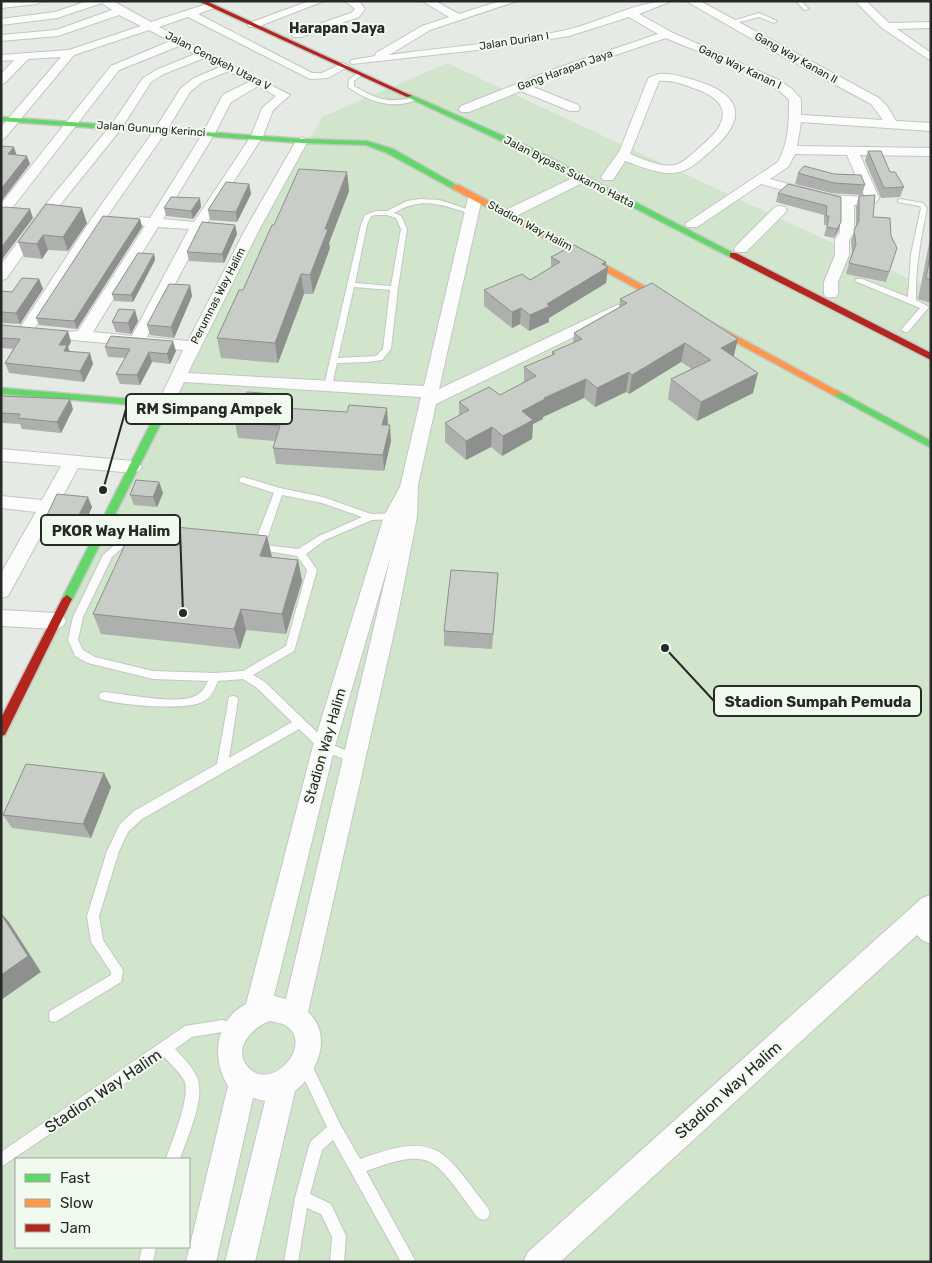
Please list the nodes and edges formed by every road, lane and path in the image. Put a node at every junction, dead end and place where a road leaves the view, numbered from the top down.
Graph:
1 (37, 1) edge
2 (99, 1) edge
3 (106, 1) edge
4 (223, 1) edge
5 (319, 1) edge
6 (350, 1) edge
7 (427, 1) edge
8 (512, 1) edge
9 (668, 1) edge
10 (691, 1) edge
11 (798, 1) edge
12 (860, 1) edge
13 (206, 4) edge
14 (1, 5) edge
15 (806, 8) dead end
16 (242, 9) junction
17 (629, 9) junction
18 (120, 11) junction
19 (189, 12) junction
20 (230, 15) junction
21 (456, 17) junction
22 (266, 20) junction
23 (774, 20) dead end
24 (1, 22) edge
25 (732, 22) junction
26 (253, 25) junction
27 (931, 25) edge
28 (150, 26) junction
29 (886, 26) junction
30 (666, 34) junction
31 (297, 35) junction
32 (1, 38) edge
33 (178, 42) junction
34 (70, 53) junction
35 (204, 54) junction
36 (25, 56) junction
37 (1, 58) edge
38 (931, 58) edge
39 (374, 59) junction
40 (356, 62) junction
41 (344, 66) junction
42 (229, 67) junction
43 (360, 74) junction
44 (1, 81) edge
45 (258, 82) junction
46 (520, 86) junction
47 (414, 98) junction
48 (574, 108) dead end
49 (465, 109) junction
50 (795, 118) junction
51 (1, 119) edge
52 (14, 120) junction
53 (71, 124) junction
54 (892, 125) junction
55 (117, 126) junction
56 (931, 127) edge
57 (161, 130) junction
58 (209, 133) junction
59 (1, 134) edge
60 (257, 136) junction
61 (302, 141) junction
62 (791, 150) junction
63 (852, 152) junction
64 (931, 152) edge
65 (622, 156) junction
66 (608, 177) junction
67 (581, 178) junction
68 (761, 180) junction
69 (847, 200) junction
70 (900, 201) dead end
71 (473, 205) junction
72 (2, 210) edge
73 (780, 210) dead end
74 (46, 213) junction
75 (389, 213) junction
76 (509, 214) junction
77 (64, 215) edge
78 (81, 216) edge
79 (98, 218) junction
80 (152, 222) junction
81 (692, 224) junction
82 (198, 226) junction
83 (252, 230) junction
84 (741, 249) junction
85 (1, 276) edge
86 (859, 281) dead end
87 (351, 285) junction
88 (394, 288) junction
89 (653, 293) junction
90 (831, 294) junction
91 (912, 301) junction
92 (926, 309) edge
93 (931, 315) edge
94 (10, 330) edge
95 (26, 331) junction
96 (909, 332) joint
97 (83, 336) junction
98 (137, 341) junction
99 (193, 346) junction
100 (931, 357) edge
101 (334, 361) junction
102 (178, 377) junction
103 (328, 386) junction
104 (1, 391) edge
105 (431, 396) junction
106 (165, 405) junction
107 (931, 445) edge
108 (1, 455) edge
109 (73, 461) junction
110 (133, 467) junction
111 (244, 480) dead end
112 (279, 491) junction
113 (1, 502) edge
114 (48, 507) junction
115 (371, 517) junction
116 (400, 517) junction
117 (146, 535) edge
118 (300, 553) junction
119 (1, 554) edge
120 (21, 556) junction
121 (1, 591) edge
122 (363, 616) junction
123 (1, 618) edge
124 (387, 619) junction
125 (56, 621) junction
126 (245, 675) junction
127 (215, 677) junction
128 (340, 691) junction
129 (370, 694) junction
130 (104, 696) dead end
131 (233, 700) dead end
132 (301, 722) junction
133 (1, 731) edge
134 (324, 746) junction
135 (355, 759) junction
136 (222, 767) junction
137 (926, 919) edge
138 (257, 1012) junction
139 (295, 1014) junction
140 (56, 1016) dead end
141 (236, 1031) junction
142 (166, 1049) junction
143 (304, 1064) junction
144 (243, 1081) junction
145 (283, 1084) junction
146 (335, 1128) junction
147 (173, 1158) edge
148 (1, 1160) edge
149 (358, 1167) junction
150 (302, 1198) junction
151 (483, 1213) dead end
152 (149, 1248) edge
153 (146, 1262) edge
154 (201, 1262) edge
155 (240, 1262) edge
156 (291, 1262) edge
157 (337, 1262) edge
158 (409, 1262) edge
159 (538, 1262) edge

1 - 14 street
2 - 24 street
3 - 18 street, Jalan Cengkeh Utara V
4 - 16 main road, Jalan Bypass Sukarno Hatta
5 - 22 street
6 - 31 street
7 - 21 street
8 - 21 street
9 - 17 street, Jalan Durian I
10 - 25 street, Gang Way Kanan II
11 - 15 lane
12 - 29 street
13 - 19 street
13 - 20 main road, Jalan Bypass Sukarno Hatta
16 - 20 main road
16 - 22 main road, Jalan Bypass Sukarno Hatta
17 - 30 street, Gang Way Kanan I
17 - 39 street, Jalan Durian I
18 - 28 street, Jalan Cengkeh Utara V
18 - 32 street
19 - 28 street
19 - 41 street
20 - 26 main road, Jalan Bypass Sukarno Hatta
21 - 39 street
22 - 26 street
22 - 31 main road, Jalan Bypass Sukarno Hatta
23 - 25 lane
25 - 54 street, Gang Way Kanan II
26 - 41 main road, Jalan Bypass Sukarno Hatta
27 - 29 street
28 - 33 street, Jalan Cengkeh Utara V
28 - 34 street
29 - 38 street
30 - 46 street, Gang Harapan Jaya
30 - 50 street, Gang Way Kanan I
31 - 40 main road, Jalan Bypass Sukarno Hatta
33 - 35 street, Jalan Cengkeh Utara V
33 - 53 street
34 - 36 street
34 - 52 street
35 - 42 street, Jalan Cengkeh Utara V
35 - 55 street
36 - 37 street
36 - 44 street
39 - 40 street, Jalan Durian I
40 - 49 main road, Jalan Bypass Sukarno Hatta
41 - 43 main road, Jalan Bypass Sukarno Hatta
42 - 45 street, Jalan Cengkeh Utara V
42 - 57 street
43 - 47 main road, Jalan Bypass Sukarno Hatta
43 - 47 lane
45 - 58 street
45 - 60 street, Jalan Cengkeh Utara V
46 - 48 street
46 - 49 street, Gang Harapan Jaya
47 - 67 main road, Jalan Bypass Sukarno Hatta
49 - 66 main road, Jalan Bypass Sukarno Hatta
50 - 54 street
50 - 62 street, Gang Way Kanan I
51 - 52 main road, Jalan Gunung Kerinci
52 - 53 main road, Jalan Gunung Kerinci
52 - 59 street
53 - 55 main road, Jalan Gunung Kerinci
53 - 72 street
54 - 56 street
55 - 57 main road, Jalan Gunung Kerinci
55 - 74 street
57 - 58 main road, Jalan Gunung Kerinci
57 - 79 street
58 - 60 main road, Jalan Gunung Kerinci
58 - 80 street
60 - 61 main road, Jalan Gunung Kerinci
60 - 82 street
61 - 71 main road
61 - 83 street, Perumnas Way Halim
62 - 63 street
62 - 68 street
63 - 64 street
63 - 69 street
65 - 65 street
65 - 66 street
66 - 81 main road, Jalan Bypass Sukarno Hatta
67 - 76 street
67 - 100 main road, Jalan Bypass Sukarno Hatta
68 - 69 street
68 - 81 street
69 - 90 street
70 - 91 lane
71 - 75 lane
71 - 76 main road, Stadion Way Halim
71 - 105 street, Stadion Way Halim
72 - 74 street
73 - 84 street
74 - 77 street
74 - 85 street
75 - 87 lane
75 - 88 lane
76 - 89 main road, Stadion Way Halim
78 - 79 street
79 - 80 street
79 - 95 street
80 - 82 street
80 - 97 street
81 - 84 main road, Jalan Bypass Sukarno Hatta
82 - 83 street
82 - 98 street
83 - 99 street, Perumnas Way Halim
84 - 90 main road, Jalan Bypass Sukarno Hatta
86 - 91 lane
87 - 88 lane
87 - 101 lane
88 - 101 lane
89 - 105 street
89 - 107 main road, Stadion Way Halim
90 - 96 main road, Jalan Bypass Sukarno Hatta
91 - 92 lane
92 - 93 lane
92 - 96 lane
94 - 95 street
95 - 97 street
97 - 98 street
98 - 99 street
99 - 102 street, Perumnas Way Halim
101 - 103 lane
102 - 103 street
102 - 106 street, Perumnas Way Halim
103 - 105 street
104 - 106 main road
105 - 116 street, Stadion Way Halim
106 - 110 main road, Perumnas Way Halim
108 - 109 street
109 - 110 street
109 - 114 street
110 - 125 main road, Perumnas Way Halim
111 - 112 lane
112 - 115 lane
112 - 118 lane
113 - 114 street
114 - 120 street
115 - 116 lane
115 - 118 lane
116 - 122 street, Stadion Way Halim
116 - 124 street, Stadion Way Halim
117 - 127 lane
118 - 126 lane
119 - 120 street
120 - 121 street
122 - 124 street
122 - 128 street, Stadion Way Halim
123 - 125 street
124 - 129 street, Stadion Way Halim
125 - 133 main road, Perumnas Way Halim
126 - 127 lane
126 - 132 lane
127 - 130 lane
128 - 129 street
128 - 134 street, Stadion Way Halim
129 - 135 street, Stadion Way Halim
131 - 136 lane
132 - 134 lane
132 - 136 lane
134 - 135 lane
134 - 138 street, Stadion Way Halim
135 - 139 street, Stadion Way Halim
136 - 140 lane
137 - 159 street, Stadion Way Halim
138 - 139 street
138 - 141 street
139 - 143 street
141 - 142 lane, Stadion Way Halim
141 - 144 street
142 - 147 lane
142 - 148 lane, Stadion Way Halim
143 - 145 street
143 - 146 lane
144 - 145 street
144 - 154 street
145 - 155 street
146 - 149 lane
146 - 150 lane
149 - 151 lane
149 - 158 lane
150 - 156 lane
150 - 157 lane
152 - 153 lane

